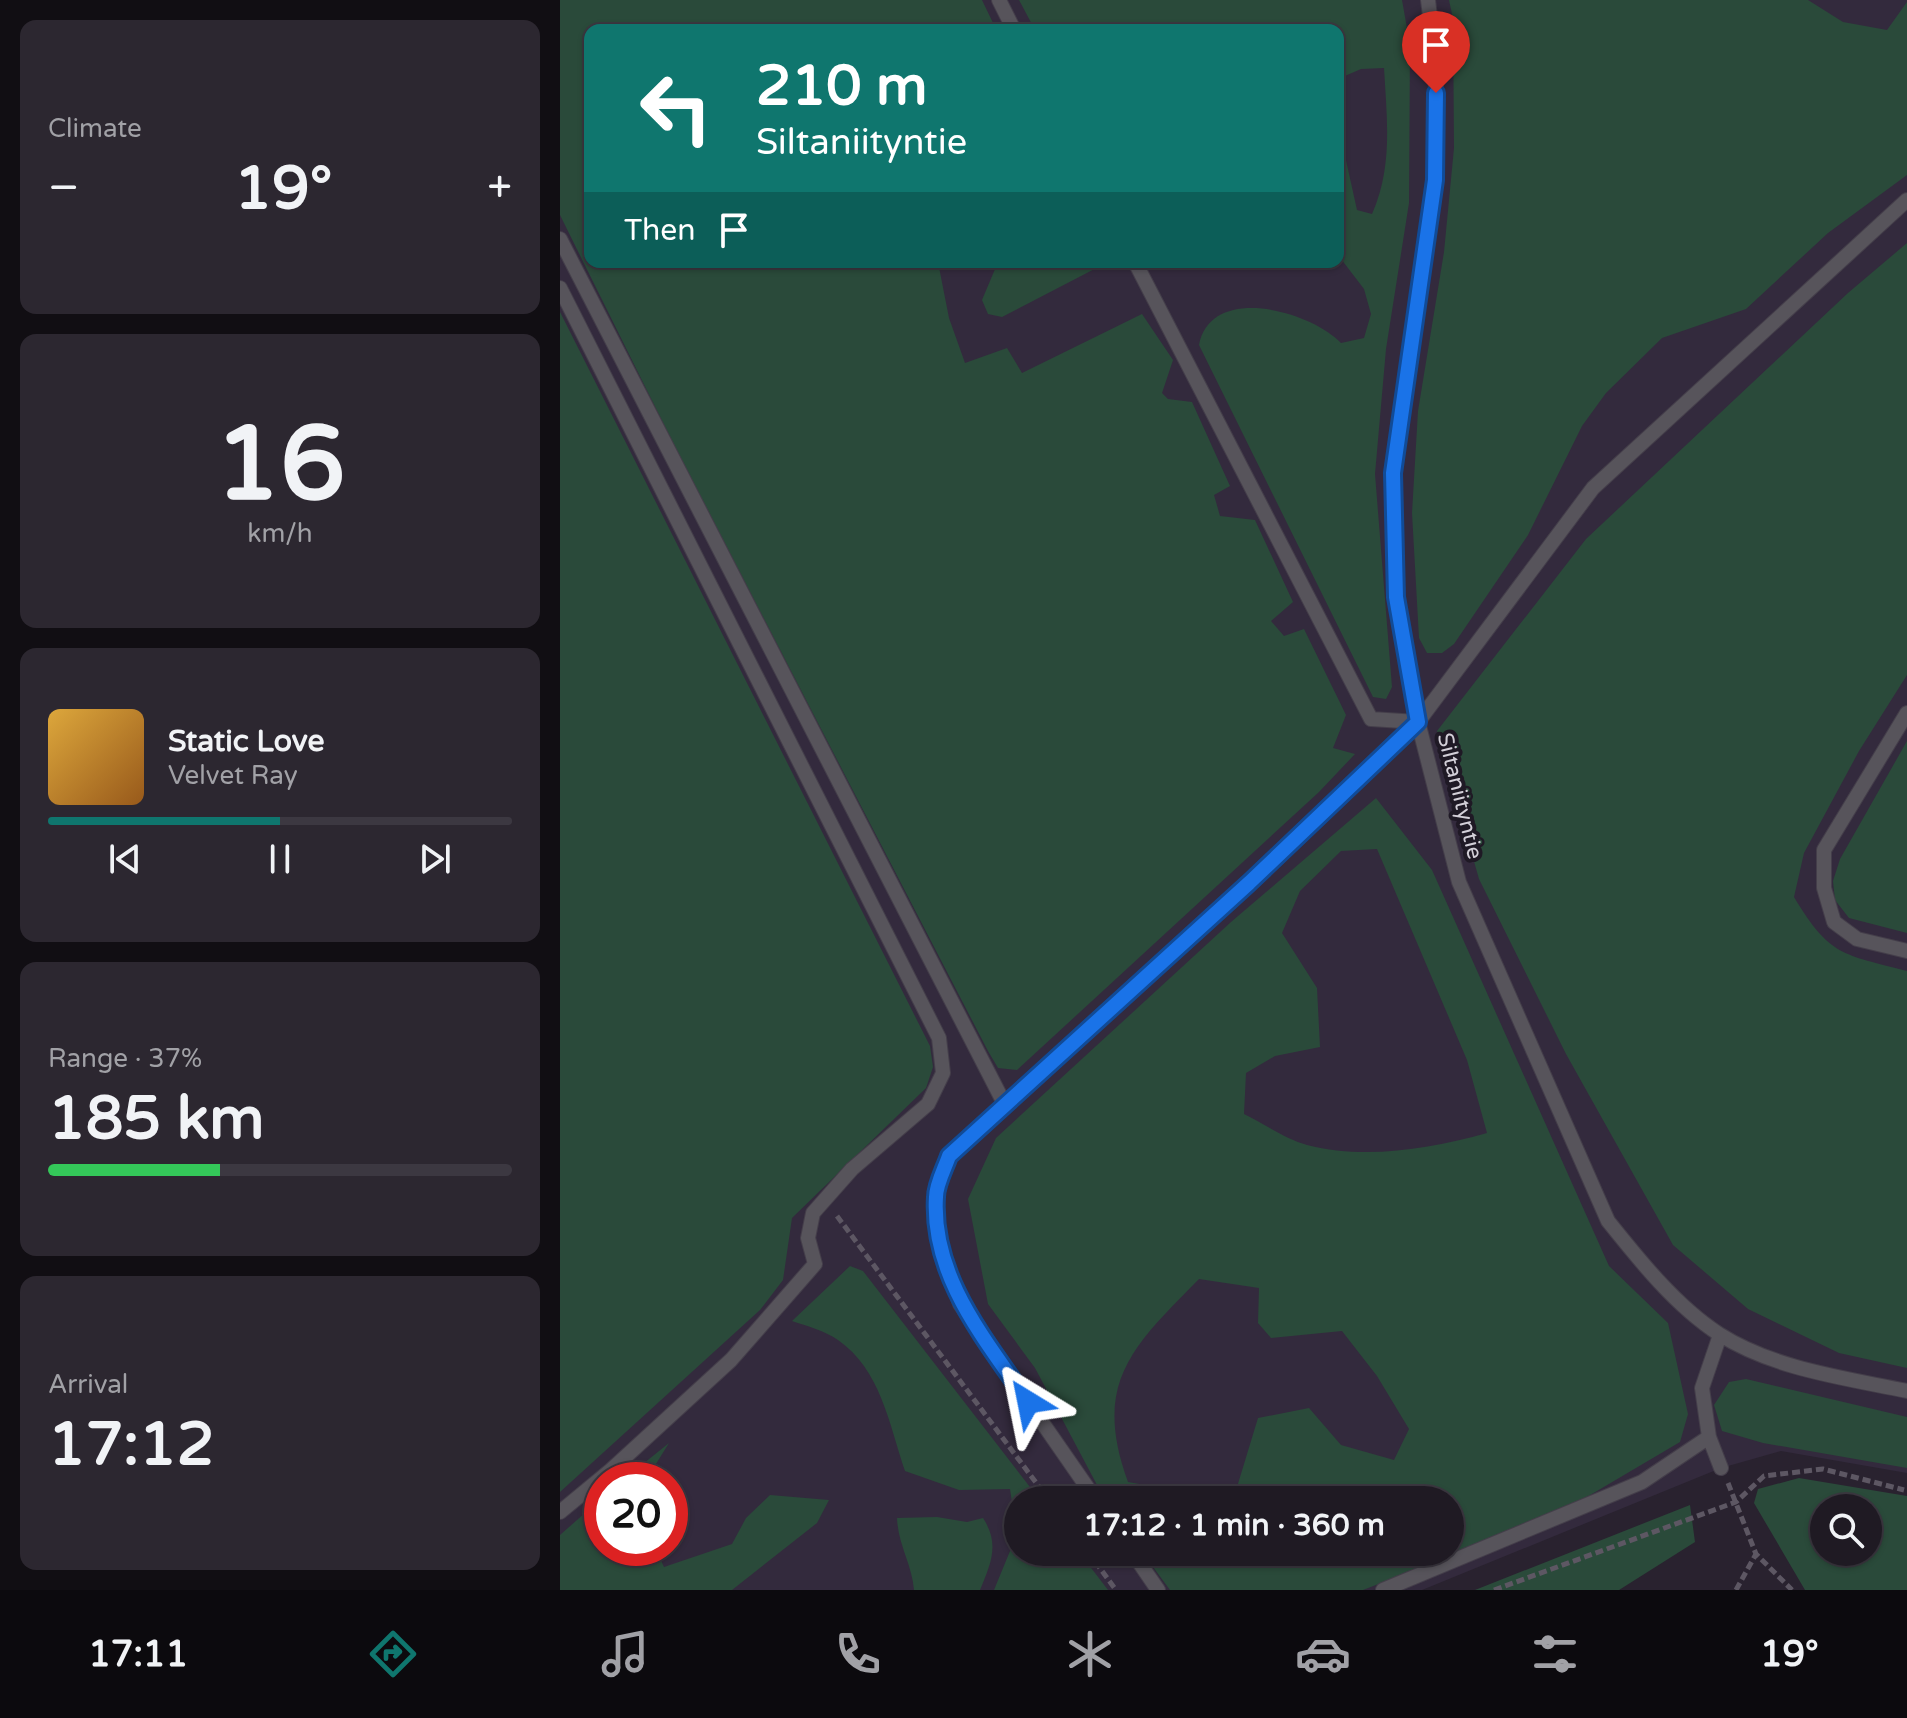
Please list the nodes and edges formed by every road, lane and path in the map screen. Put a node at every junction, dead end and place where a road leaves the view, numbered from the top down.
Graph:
1 (999, 0) edge
2 (1428, 0) edge
3 (1011, 24) edge
4 (1907, 200) edge
5 (560, 239) edge
6 (1138, 268) edge
7 (560, 288) edge
8 (1907, 713) edge
9 (1418, 722) junction
10 (1907, 951) edge
11 (1005, 1105) junction
12 (825, 1199) junction
13 (1720, 1335) junction
14 (1907, 1391) edge
15 (1709, 1437) junction
16 (1721, 1468) joint
17 (1039, 1486) edge
18 (1086, 1486) edge
19 (1904, 1490) dead end
20 (1736, 1502) junction
21 (560, 1512) edge
22 (1756, 1554) junction
23 (1098, 1566) edge
24 (1142, 1566) edge
25 (1116, 1590) edge
26 (1158, 1590) edge
27 (1383, 1590) edge
28 (1494, 1590) edge
29 (1736, 1590) edge
30 (1792, 1590) edge

1 - 3 lane
2 - 9 lane, Siltaniityntie
4 - 9 lane
5 - 11 lane
6 - 9 lane
7 - 12 lane
8 - 10 lane
9 - 11 lane
9 - 13 lane, Siltaniityntie
11 - 18 lane
12 - 17 path
12 - 21 lane
13 - 14 lane, Siltaniityntie
13 - 15 lane
15 - 16 lane
15 - 27 lane
16 - 20 path
19 - 20 path
20 - 22 path
20 - 28 path
22 - 29 path
22 - 30 path
23 - 25 path
24 - 26 lane

